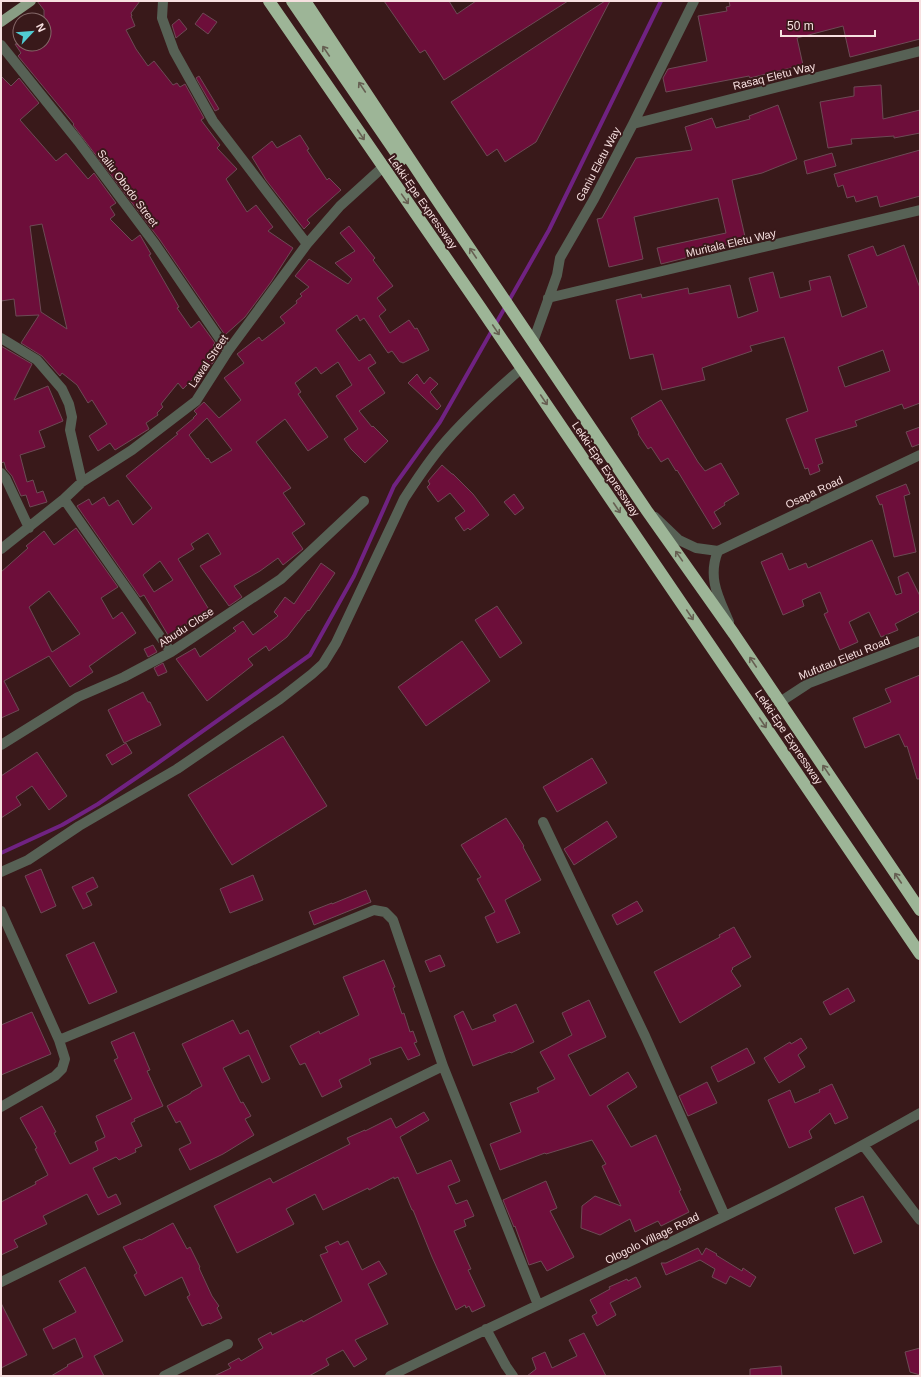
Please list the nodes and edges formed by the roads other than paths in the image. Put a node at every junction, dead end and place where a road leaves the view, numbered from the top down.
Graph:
1 (31, 1) edge
2 (163, 1) edge
3 (269, 1) edge
4 (292, 1) edge
5 (305, 1) edge
6 (694, 1) edge
7 (1, 22) edge
8 (1, 45) edge
9 (920, 51) edge
10 (633, 124) junction
11 (383, 167) junction
12 (433, 194) junction
13 (920, 210) edge
14 (307, 244) junction
15 (548, 298) junction
16 (1, 338) edge
17 (533, 342) junction
18 (228, 351) junction
19 (522, 368) junction
20 (920, 455) edge
21 (1, 473) edge
22 (82, 482) junction
23 (64, 499) junction
24 (364, 501) dead end
25 (647, 511) junction
26 (29, 528) junction
27 (1, 549) edge
28 (718, 552) junction
29 (734, 634) junction
30 (920, 641) edge
31 (171, 652) junction
32 (780, 702) junction
33 (1, 745) edge
34 (543, 822) dead end
35 (1, 872) edge
36 (920, 910) edge
37 (1, 911) edge
38 (920, 954) edge
39 (59, 1040) junction
40 (443, 1066) junction
41 (1, 1107) edge
42 (920, 1113) edge
43 (863, 1145) junction
44 (725, 1216) junction
45 (920, 1220) edge
46 (1, 1282) edge
47 (538, 1305) junction
48 (486, 1329) junction
49 (228, 1344) dead end
50 (164, 1376) edge
51 (390, 1376) edge
52 (513, 1376) edge

1 - 7 main road
2 - 14 street
3 -> 11 highway, Lekki-Epe Expressway
12 -> 4 highway
12 -> 5 highway, Lekki-Epe Expressway
6 - 10 street, Ganiu Eletu Way
8 - 18 street, Saliu Obodo Street
9 - 10 street, Rasaq Eletu Way
10 - 15 street, Ganiu Eletu Way
11 - 14 street, Lawal Street
11 -> 19 highway, Lekki-Epe Expressway
17 -> 12 highway, Lekki-Epe Expressway
13 - 15 street, Muritala Eletu Way
14 - 18 street, Lawal Street
15 - 17 street, Ganiu Eletu Way
16 - 22 street
17 - 25 highway, Lekki-Epe Expressway
18 - 22 street, Lawal Street
19 - 35 street
19 -> 38 highway, Lekki-Epe Expressway
20 - 28 street, Osapa Road
21 - 26 street
22 - 23 street, Lawal Street
23 - 26 street, Lawal Street
23 - 31 street
24 - 31 street, Abudu Close
25 - 28 street
29 -> 25 highway, Lekki-Epe Expressway
26 - 27 street, Lawal Street
28 - 29 street
32 -> 29 highway, Lekki-Epe Expressway
30 - 32 street, Mufutau Eletu Road
31 - 33 street, Abudu Close
36 -> 32 highway, Lekki-Epe Expressway
34 - 44 street
37 - 39 street
39 - 40 street
39 - 41 street
40 - 46 street
40 - 47 street
42 - 43 street, Ologolo Village Road
43 - 44 street, Ologolo Village Road
43 - 45 street
44 - 47 street, Ologolo Village Road
47 - 48 street, Ologolo Village Road
48 - 51 street, Ologolo Village Road
48 - 52 street
49 - 50 street

